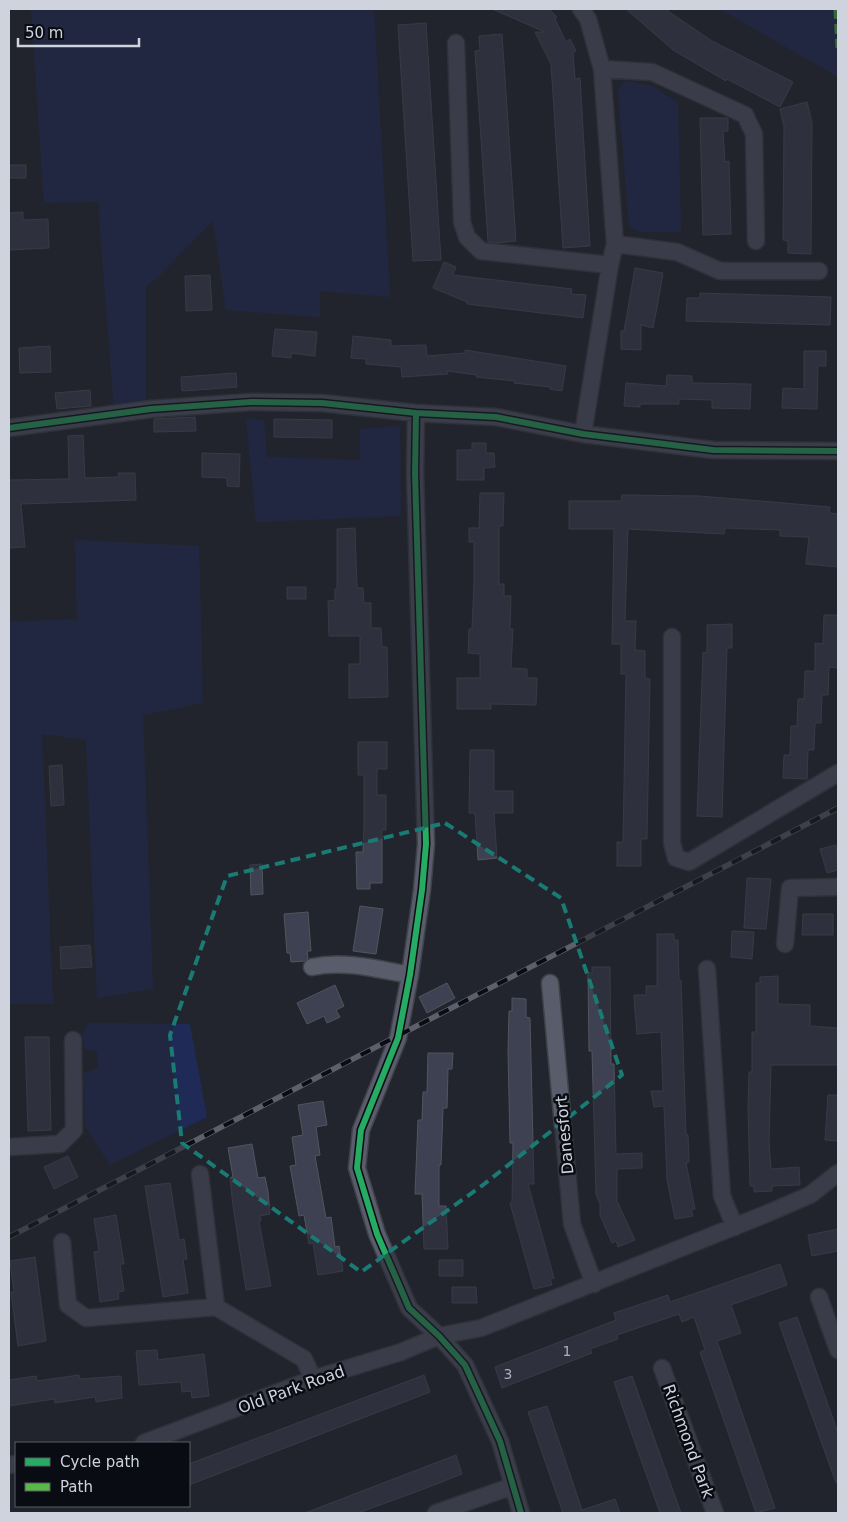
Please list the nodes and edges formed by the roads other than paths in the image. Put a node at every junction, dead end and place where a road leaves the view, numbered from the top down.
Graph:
1 (581, 9) edge
2 (456, 44) dead end
3 (602, 69) junction
4 (756, 241) dead end
5 (615, 244) junction
6 (610, 265) junction
7 (819, 272) dead end
8 (416, 414) junction
9 (9, 428) edge
10 (583, 434) junction
11 (838, 451) edge
12 (672, 637) dead end
13 (838, 773) edge
14 (838, 888) edge
15 (784, 944) dead end
16 (312, 967) dead end
17 (707, 968) dead end
18 (410, 975) junction
19 (550, 983) dead end
20 (73, 1040) dead end
21 (9, 1147) edge
22 (838, 1173) edge
23 (200, 1174) dead end
24 (735, 1227) junction
25 (62, 1242) dead end
26 (594, 1284) junction
27 (820, 1297) dead end
28 (216, 1307) junction
29 (439, 1336) junction
30 (838, 1350) edge
31 (662, 1368) dead end
32 (313, 1379) junction
33 (147, 1442) edge
34 (513, 1486) junction
35 (436, 1513) edge
36 (521, 1513) edge
37 (715, 1513) edge

1 - 3 street
2 - 6 street
3 - 4 street
3 - 5 street
5 - 6 street
5 - 7 street
6 - 10 street
8 - 9 street
8 - 10 street
8 - 18 street
10 - 11 street
12 - 13 street
14 - 15 street
16 - 18 street
17 - 24 street
18 - 29 street
19 - 26 street, Danesfort
20 - 21 street
22 - 24 street
23 - 28 street
24 - 26 street
25 - 28 street
26 - 29 street
27 - 30 street
28 - 32 street
29 - 32 street, Old Park Road
29 - 34 street
31 - 37 street, Richmond Park
32 - 33 street, Old Park Road
34 - 35 street
34 - 36 street

